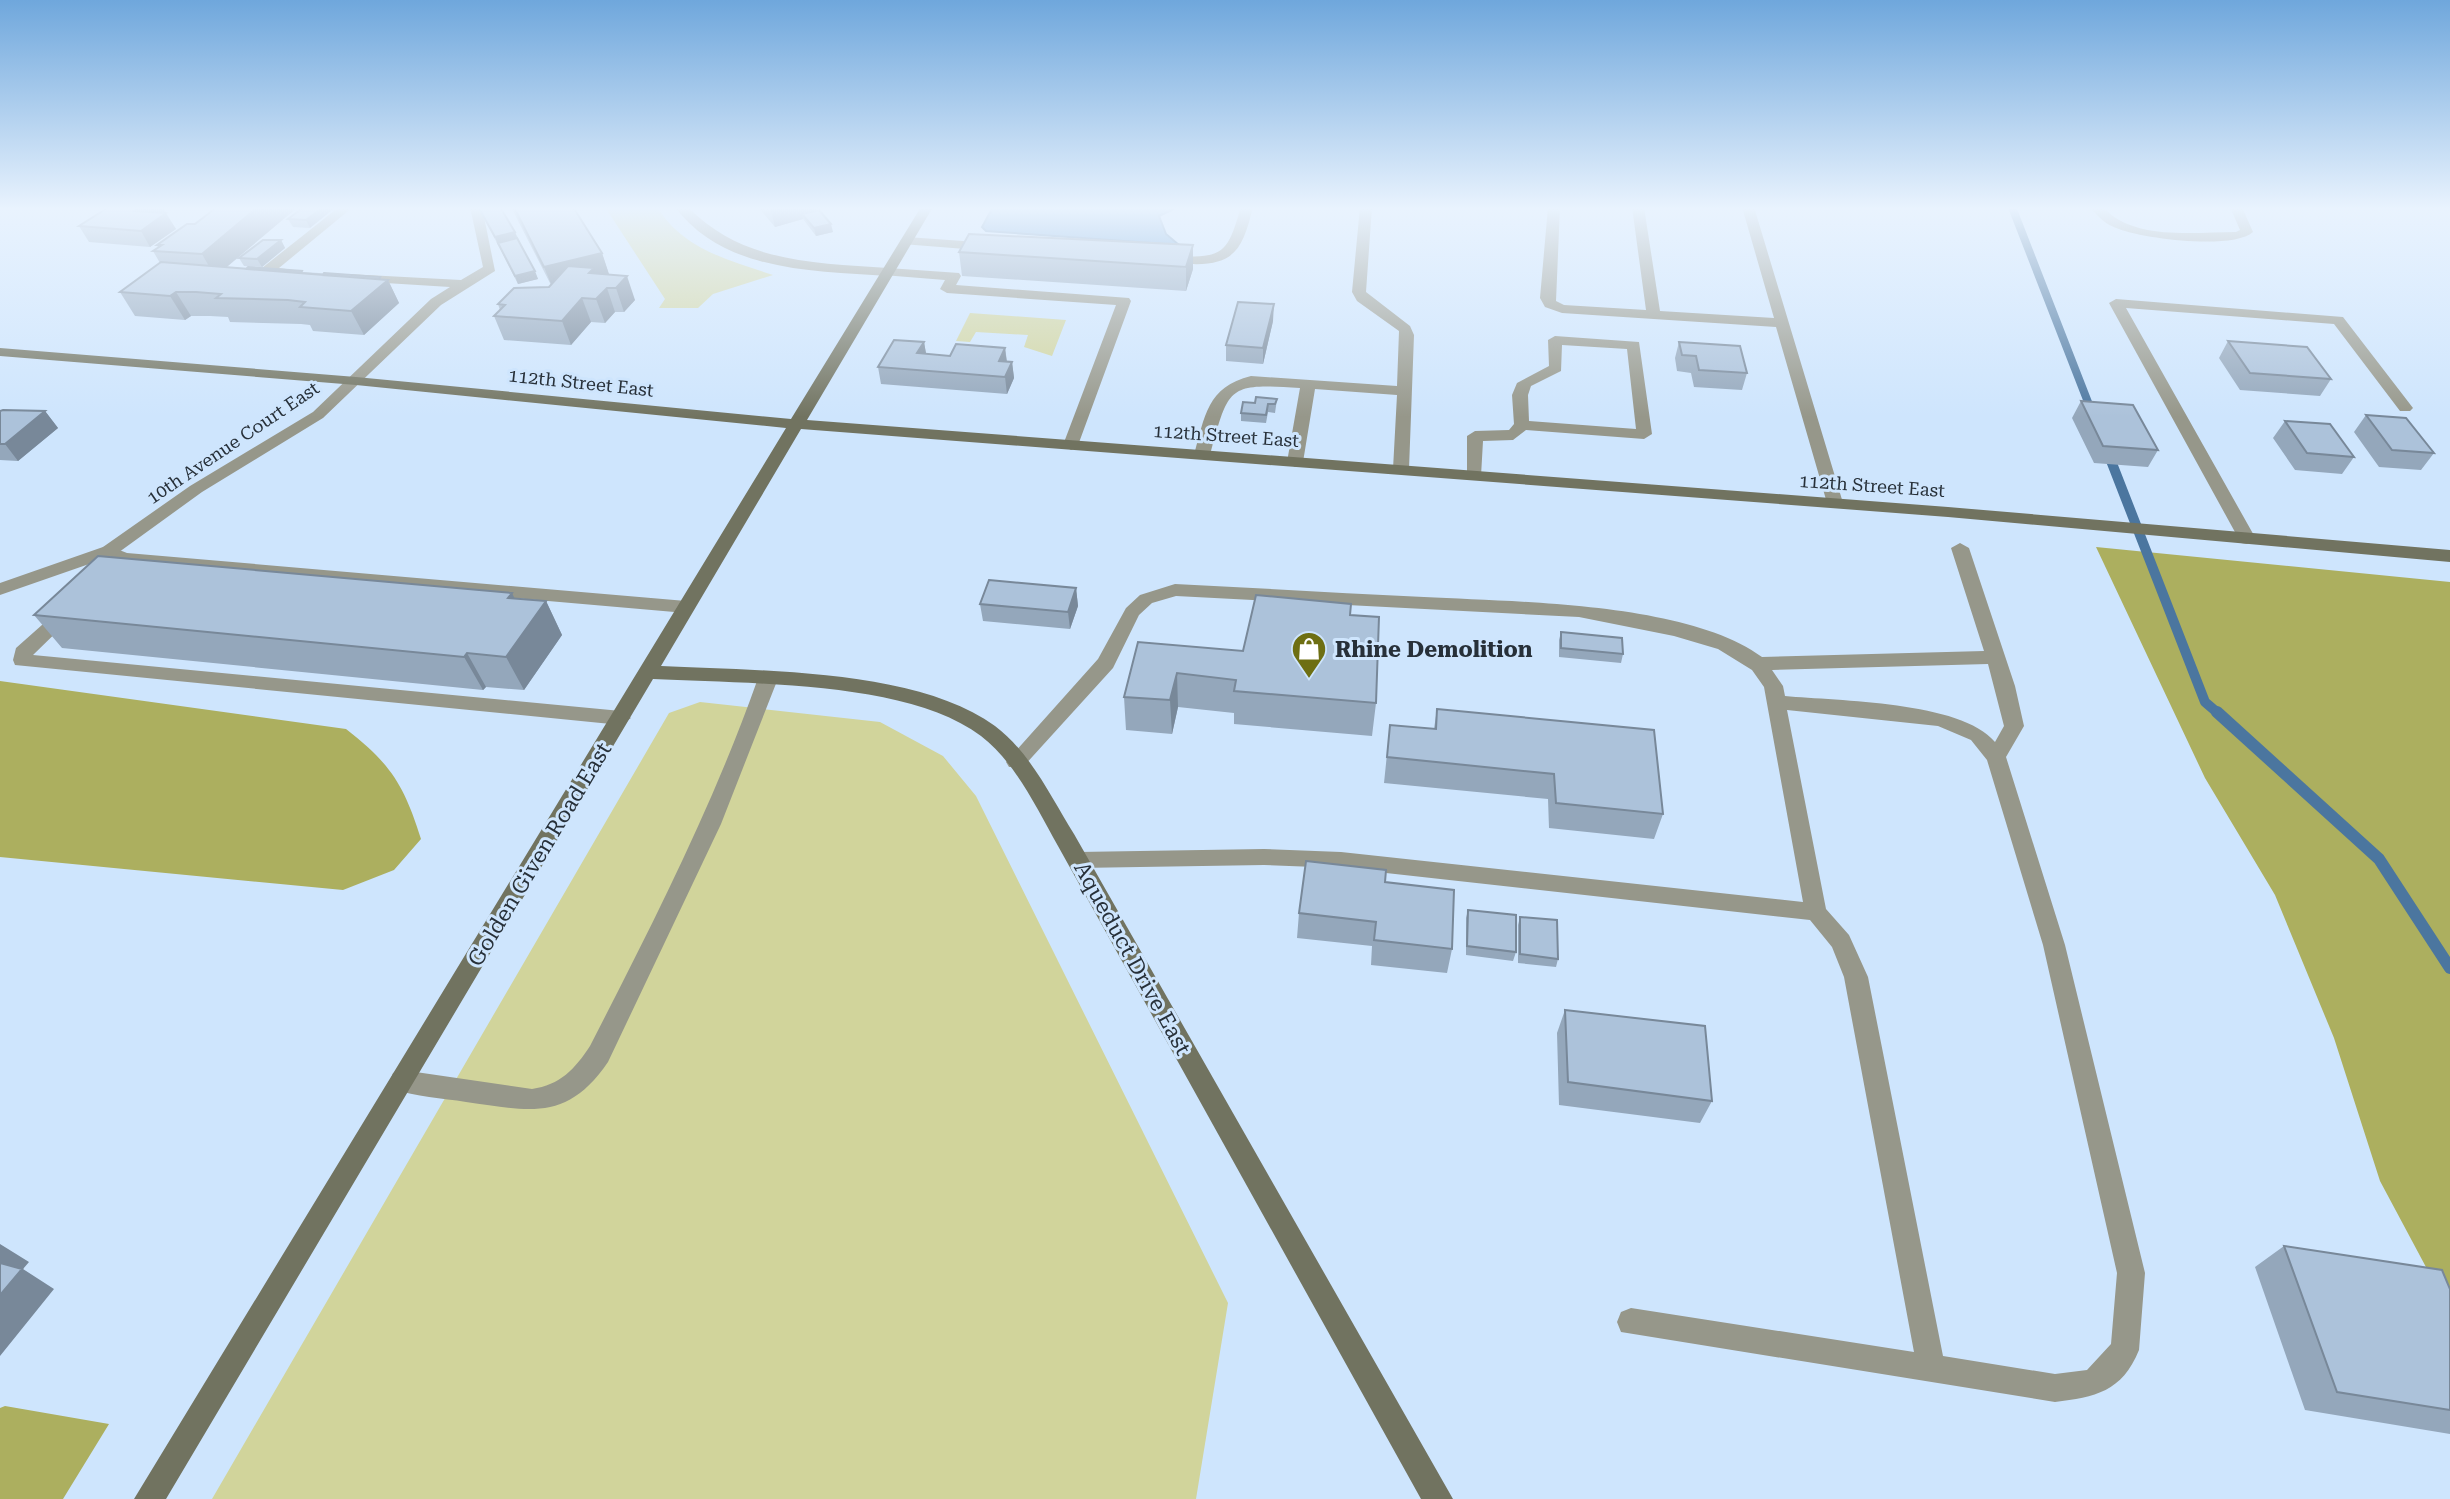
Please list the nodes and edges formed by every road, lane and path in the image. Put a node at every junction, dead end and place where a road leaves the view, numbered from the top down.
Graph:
1 (355, 277) edge
2 (473, 277) edge
3 (885, 277) edge
4 (953, 277) edge
5 (1360, 277) edge
6 (1549, 277) edge
7 (1648, 277) edge
8 (1768, 277) edge
9 (460, 284) junction
10 (1654, 315) junction
11 (1781, 323) junction
12 (0, 352) edge
13 (356, 381) junction
14 (1308, 384) junction
15 (1405, 391) junction
16 (2405, 408) dead end
17 (796, 424) junction
18 (1522, 425) junction
19 (1071, 445) junction
20 (1202, 455) junction
21 (1295, 462) junction
22 (1401, 469) junction
23 (1473, 476) junction
24 (1835, 503) junction
25 (2247, 539) junction
26 (1960, 548) dead end
27 (2450, 556) edge
28 (115, 560) junction
29 (0, 589) edge
30 (79, 600) edge
31 (686, 607) junction
32 (1996, 657) junction
33 (1757, 664) junction
34 (647, 672) junction
35 (767, 681) junction
36 (1776, 702) junction
37 (621, 718) junction
38 (1996, 757) junction
39 (1016, 762) junction
40 (1078, 860) junction
41 (1816, 912) junction
42 (402, 1081) junction
43 (1631, 1322) dead end
44 (1931, 1369) junction
45 (149, 1499) edge
46 (1438, 1499) edge

1 - 9 street
2 - 9 street, 10th Avenue Court East
3 - 17 main road, Golden Given Road East
4 - 19 street
5 - 15 street
6 - 10 street
7 - 10 street
8 - 11 street
9 - 13 street, 10th Avenue Court East
10 - 11 street
11 - 24 street
12 - 13 main road, 112th Street East
13 - 17 main road, 112th Street East
13 - 28 street, 10th Avenue Court East
14 - 15 street
14 - 20 street
14 - 21 street
15 - 22 street
16 - 25 street
17 - 19 main road, 112th Street East
17 - 31 main road, Golden Given Road East
18 - 18 street
18 - 23 street
19 - 20 main road, 112th Street East
20 - 21 main road, 112th Street East
21 - 22 main road, 112th Street East
22 - 23 main road, 112th Street East
23 - 24 main road, 112th Street East
24 - 25 main road, 112th Street East
25 - 27 main road, 112th Street East
26 - 32 street
28 - 29 street, 10th Avenue Court East
28 - 31 street
30 - 37 street
31 - 34 main road, Golden Given Road East
32 - 33 street
32 - 38 street
33 - 36 street
33 - 39 street
34 - 35 main road, Aqueduct Drive East
34 - 37 main road, Golden Given Road East
35 - 39 main road, Aqueduct Drive East
35 - 42 street
36 - 38 street
36 - 41 street
37 - 42 main road, Golden Given Road East
38 - 44 street
39 - 40 main road, Aqueduct Drive East
40 - 41 street
40 - 46 main road, Aqueduct Drive East
41 - 44 street
42 - 45 main road, Golden Given Road East
43 - 44 street

